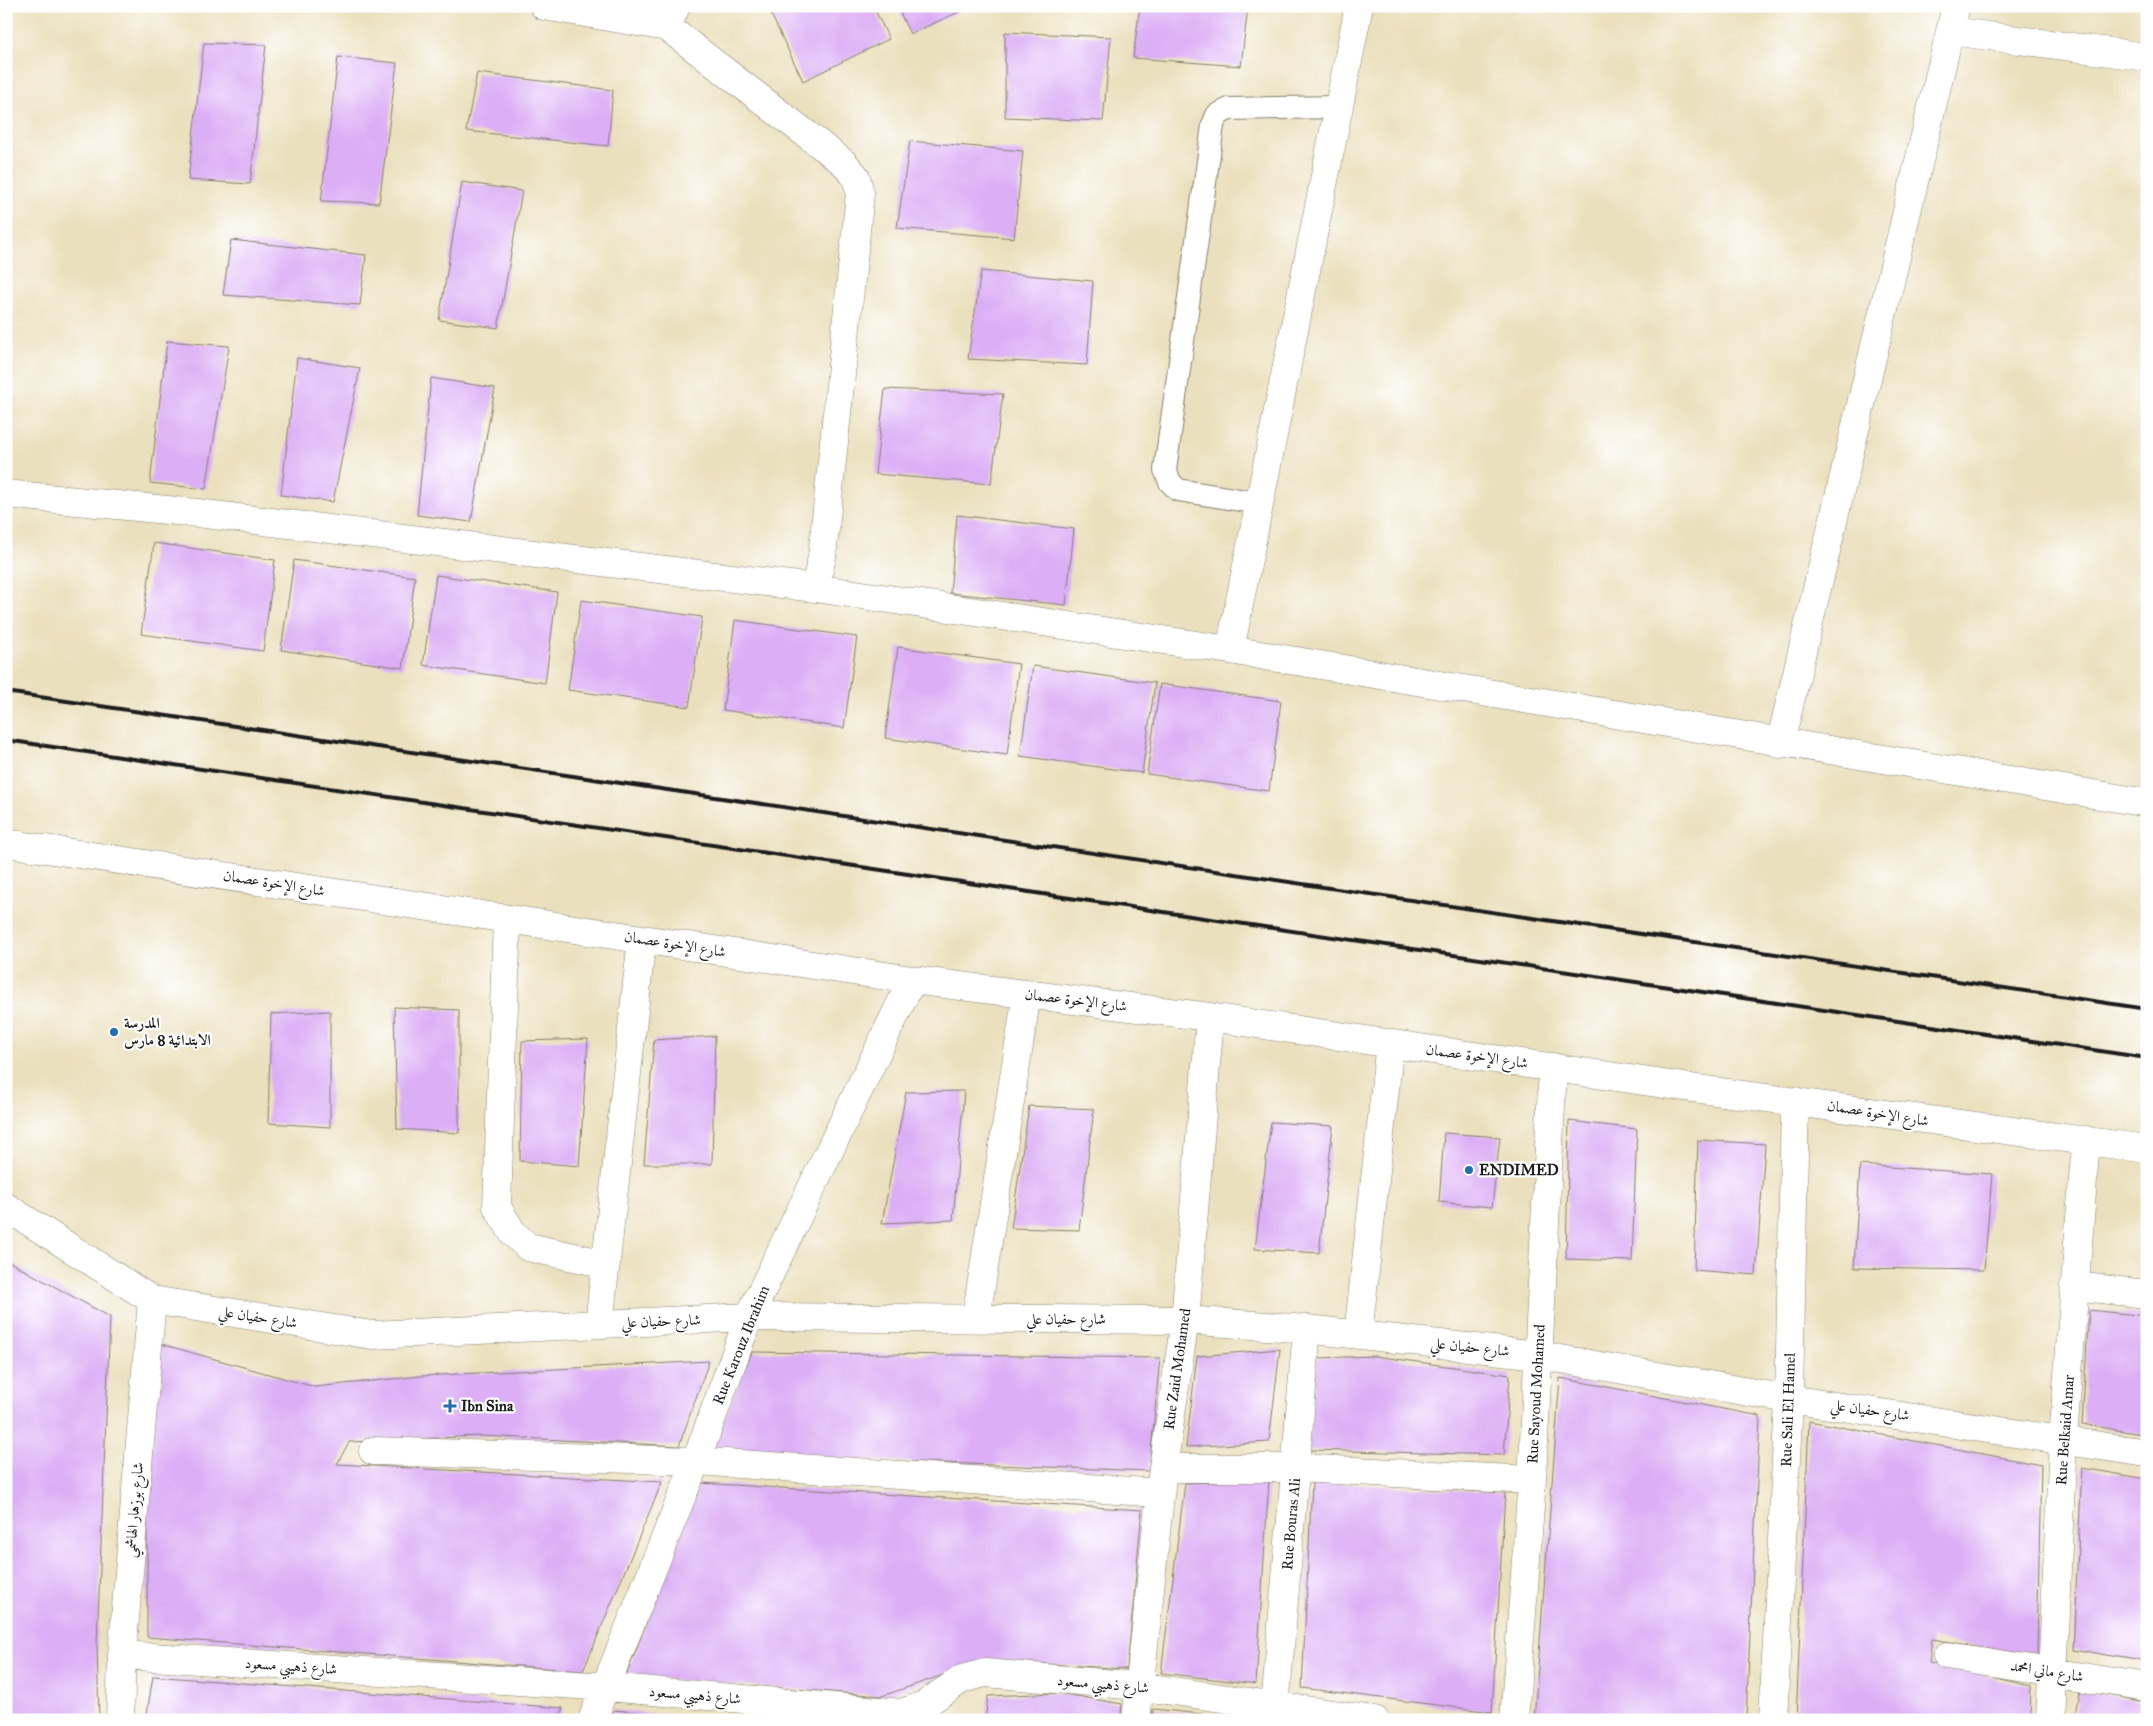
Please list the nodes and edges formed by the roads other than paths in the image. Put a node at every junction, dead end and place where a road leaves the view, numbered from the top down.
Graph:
1 (544, 6) edge
2 (1359, 6) edge
3 (672, 17) edge
4 (1953, 19) edge
5 (2147, 57) edge
6 (1338, 107) junction
7 (6, 494) edge
8 (1259, 503) junction
9 (815, 588) junction
10 (1230, 650) junction
11 (1780, 744) junction
12 (2147, 803) edge
13 (6, 843) edge
14 (507, 919) junction
15 (642, 939) junction
16 (912, 980) junction
17 (1027, 994) junction
18 (1210, 1017) junction
19 (1390, 1043) junction
20 (1553, 1067) junction
21 (1795, 1101) junction
22 (2086, 1140) junction
23 (2147, 1149) edge
24 (6, 1207) edge
25 (606, 1264) junction
26 (2074, 1286) junction
27 (2147, 1294) edge
28 (152, 1300) junction
29 (749, 1317) junction
30 (976, 1318) junction
31 (1185, 1320) junction
32 (600, 1324) junction
33 (1307, 1329) junction
34 (1358, 1335) junction
35 (1538, 1355) junction
36 (1789, 1399) junction
37 (2063, 1439) junction
38 (373, 1451) dead end
39 (2147, 1453) edge
40 (696, 1460) junction
41 (1296, 1468) junction
42 (1162, 1480) junction
43 (1532, 1480) junction
44 (122, 1655) junction
45 (1947, 1656) dead end
46 (2053, 1672) junction
47 (1138, 1686) junction
48 (607, 1687) junction
49 (2147, 1687) edge
50 (1274, 1712) edge
51 (120, 1720) edge
52 (592, 1720) edge
53 (1136, 1720) edge
54 (1375, 1720) edge
55 (1514, 1720) edge
56 (1773, 1720) edge
57 (2050, 1720) edge

1 - 3 street
2 - 6 street
3 - 9 street
4 - 5 street
4 - 11 street
6 - 8 street
6 - 8 lane
7 - 9 street
8 - 10 street
9 - 10 street
10 - 11 street
11 - 12 street
13 - 14 street, شارع الإخوة عصمان
14 - 15 street, شارع الإخوة عصمان
14 - 25 street
15 - 16 street, شارع الإخوة عصمان
15 - 25 street
16 - 17 street, شارع الإخوة عصمان
16 - 29 street, Rue Karouz Ibrahim
17 - 18 street, شارع الإخوة عصمان
17 - 30 street
18 - 19 street, شارع الإخوة عصمان
18 - 31 street, Rue Zaid Mohamed
19 - 20 street, شارع الإخوة عصمان
19 - 34 street
20 - 21 street, شارع الإخوة عصمان
20 - 35 street, Rue Sayoud Mohamed
21 - 22 street, شارع الإخوة عصمان
21 - 36 street, Rue Sali El Hamel
22 - 23 street, شارع الإخوة عصمان
22 - 26 street, Rue Belkaid Amar
24 - 28 street, شارع حفيان علي
25 - 32 street
26 - 27 street
26 - 37 street, Rue Belkaid Amar
28 - 32 street, شارع حفيان علي
28 - 44 street, شارع بوزهار الهاشمي
29 - 30 street, شارع حفيان علي
29 - 32 street, شارع حفيان علي
29 - 40 street, Rue Karouz Ibrahim
30 - 31 street, شارع حفيان علي
31 - 33 street, شارع حفيان علي
31 - 42 street, Rue Zaid Mohamed
33 - 34 street, شارع حفيان علي
33 - 41 street, Rue Bouras Ali
34 - 35 street, شارع حفيان علي
35 - 36 street, شارع حفيان علي
35 - 43 street, Rue Sayoud Mohamed
36 - 37 street, شارع حفيان علي
36 - 56 street, Rue Sali El Hamel
37 - 39 street, شارع حفيان علي
37 - 46 street, Rue Belkaid Amar
38 - 40 street
40 - 42 street
40 - 48 street, Rue Karouz Ibrahim
41 - 42 street
41 - 43 street
41 - 50 street, Rue Bouras Ali
42 - 47 street, Rue Zaid Mohamed
43 - 55 street, Rue Sayoud Mohamed
44 - 48 street, شارع ذهيبي مسعود
44 - 51 street, شارع بوزهار الهاشمي
45 - 46 street, شارع ماني امحمد
46 - 49 street, شارع ماني امحمد
46 - 57 street, Rue Belkaid Amar
47 - 48 street, شارع ذهيبي مسعود
47 - 50 street, شارع ذهيبي مسعود
47 - 53 street, Rue Zaid Mohamed
48 - 52 street, Rue Karouz Ibrahim
50 - 54 street, شارع ذهيبي مسعود

